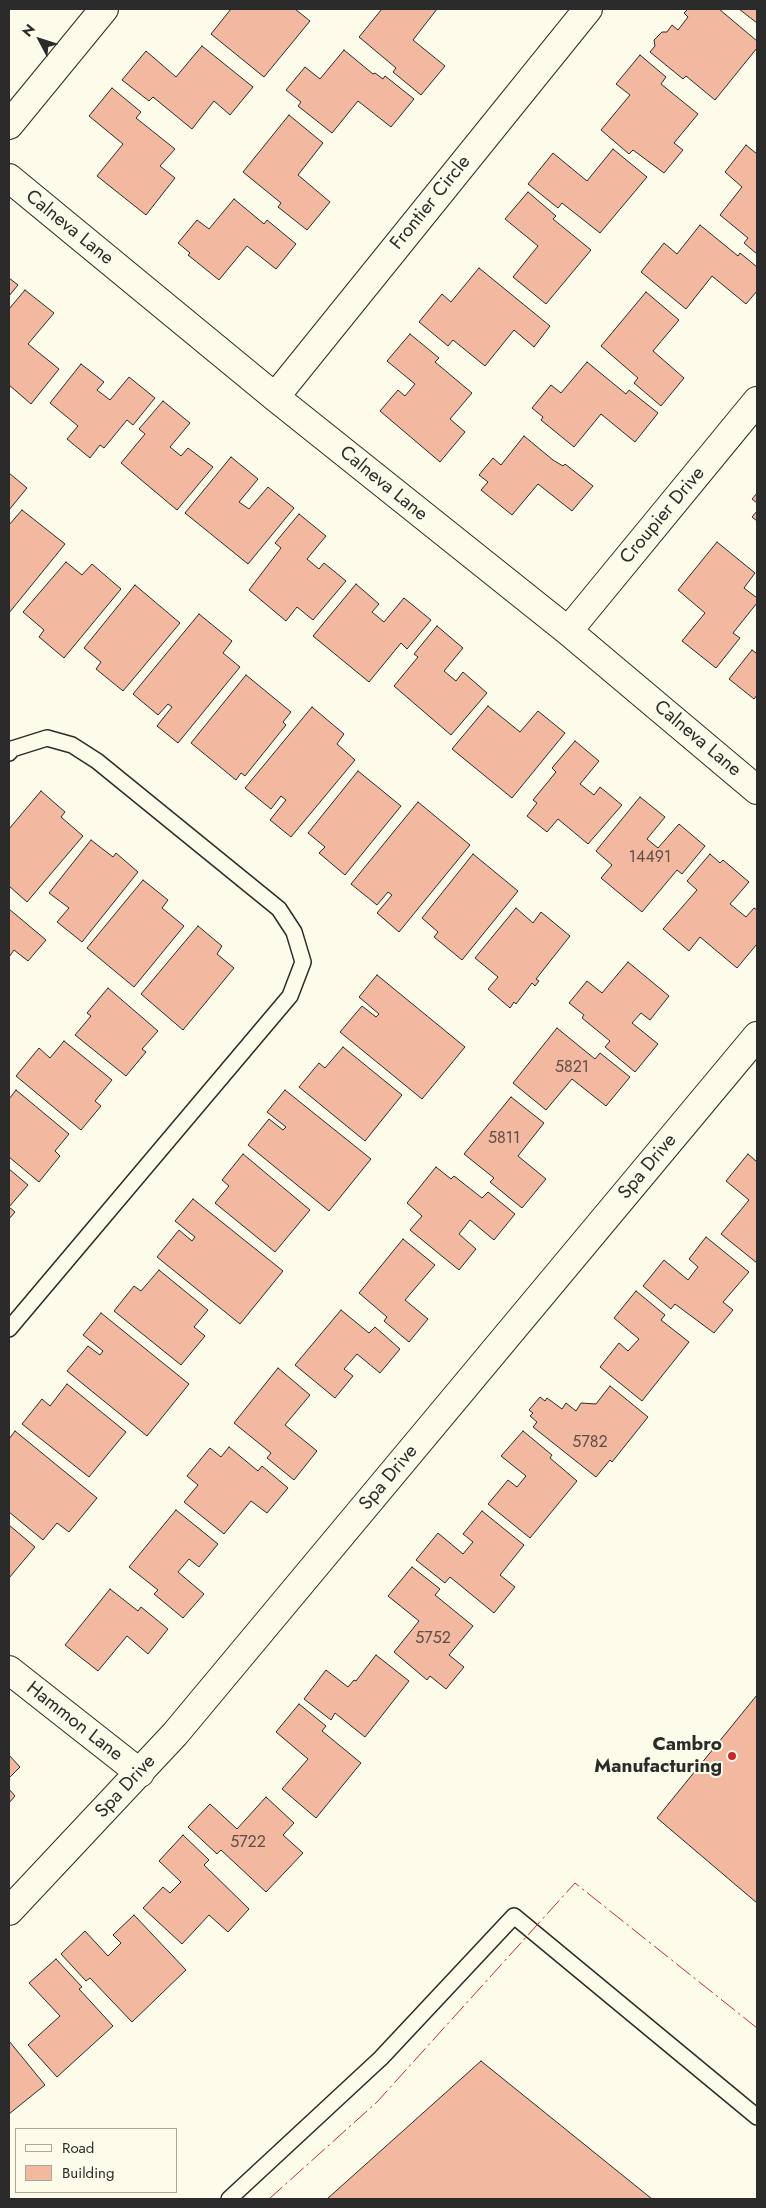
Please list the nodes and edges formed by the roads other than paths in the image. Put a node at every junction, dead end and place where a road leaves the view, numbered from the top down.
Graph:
1 (104, 9) edge
2 (588, 9) edge
3 (9, 126) edge
4 (9, 178) edge
5 (274, 397) junction
6 (757, 401) edge
7 (568, 631) junction
8 (9, 753) edge
9 (757, 790) edge
10 (757, 1036) edge
11 (9, 1330) edge
12 (9, 1670) edge
13 (140, 1773) junction
14 (9, 1911) edge
15 (757, 2117) edge
16 (229, 2199) edge

1 - 3 street
2 - 5 street, Frontier Circle
4 - 5 street, Calneva Lane
5 - 7 street, Calneva Lane
6 - 7 street, Croupier Drive
7 - 9 street, Calneva Lane
8 - 11 lane
10 - 13 street, Spa Drive
12 - 13 street, Hammon Lane
13 - 14 street, Spa Drive
15 - 16 lane

